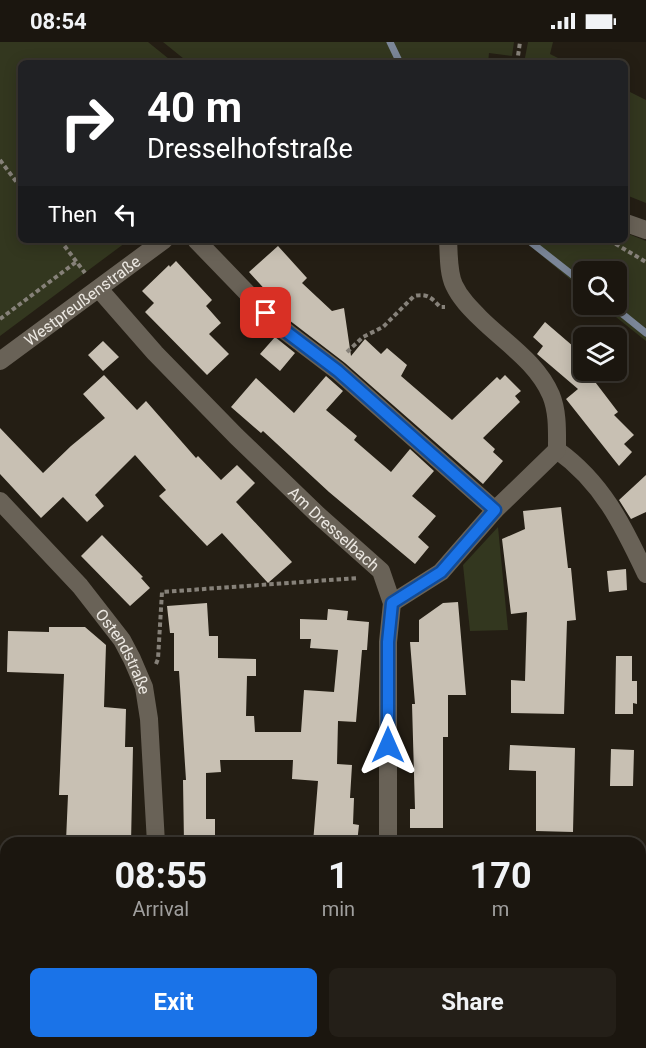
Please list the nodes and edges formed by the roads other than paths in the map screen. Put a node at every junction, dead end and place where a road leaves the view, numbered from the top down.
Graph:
1 (628, 224) edge
2 (646, 230) edge
3 (160, 243) edge
4 (199, 243) edge
5 (448, 243) edge
6 (99, 289) junction
7 (0, 361) edge
8 (558, 450) junction
9 (0, 501) edge
10 (495, 510) junction
11 (646, 574) edge
12 (392, 603) junction
13 (156, 837) edge
14 (388, 837) edge

1 - 2 street
3 - 6 street, Westpreußenstraße
4 - 10 street
5 - 8 street
6 - 7 street, Westpreußenstraße
6 - 12 street, Am Dresselbach
8 - 10 street
8 - 11 street
9 - 13 street, Ostendstraße
10 - 12 street
12 - 14 street, Am Dresselbach

